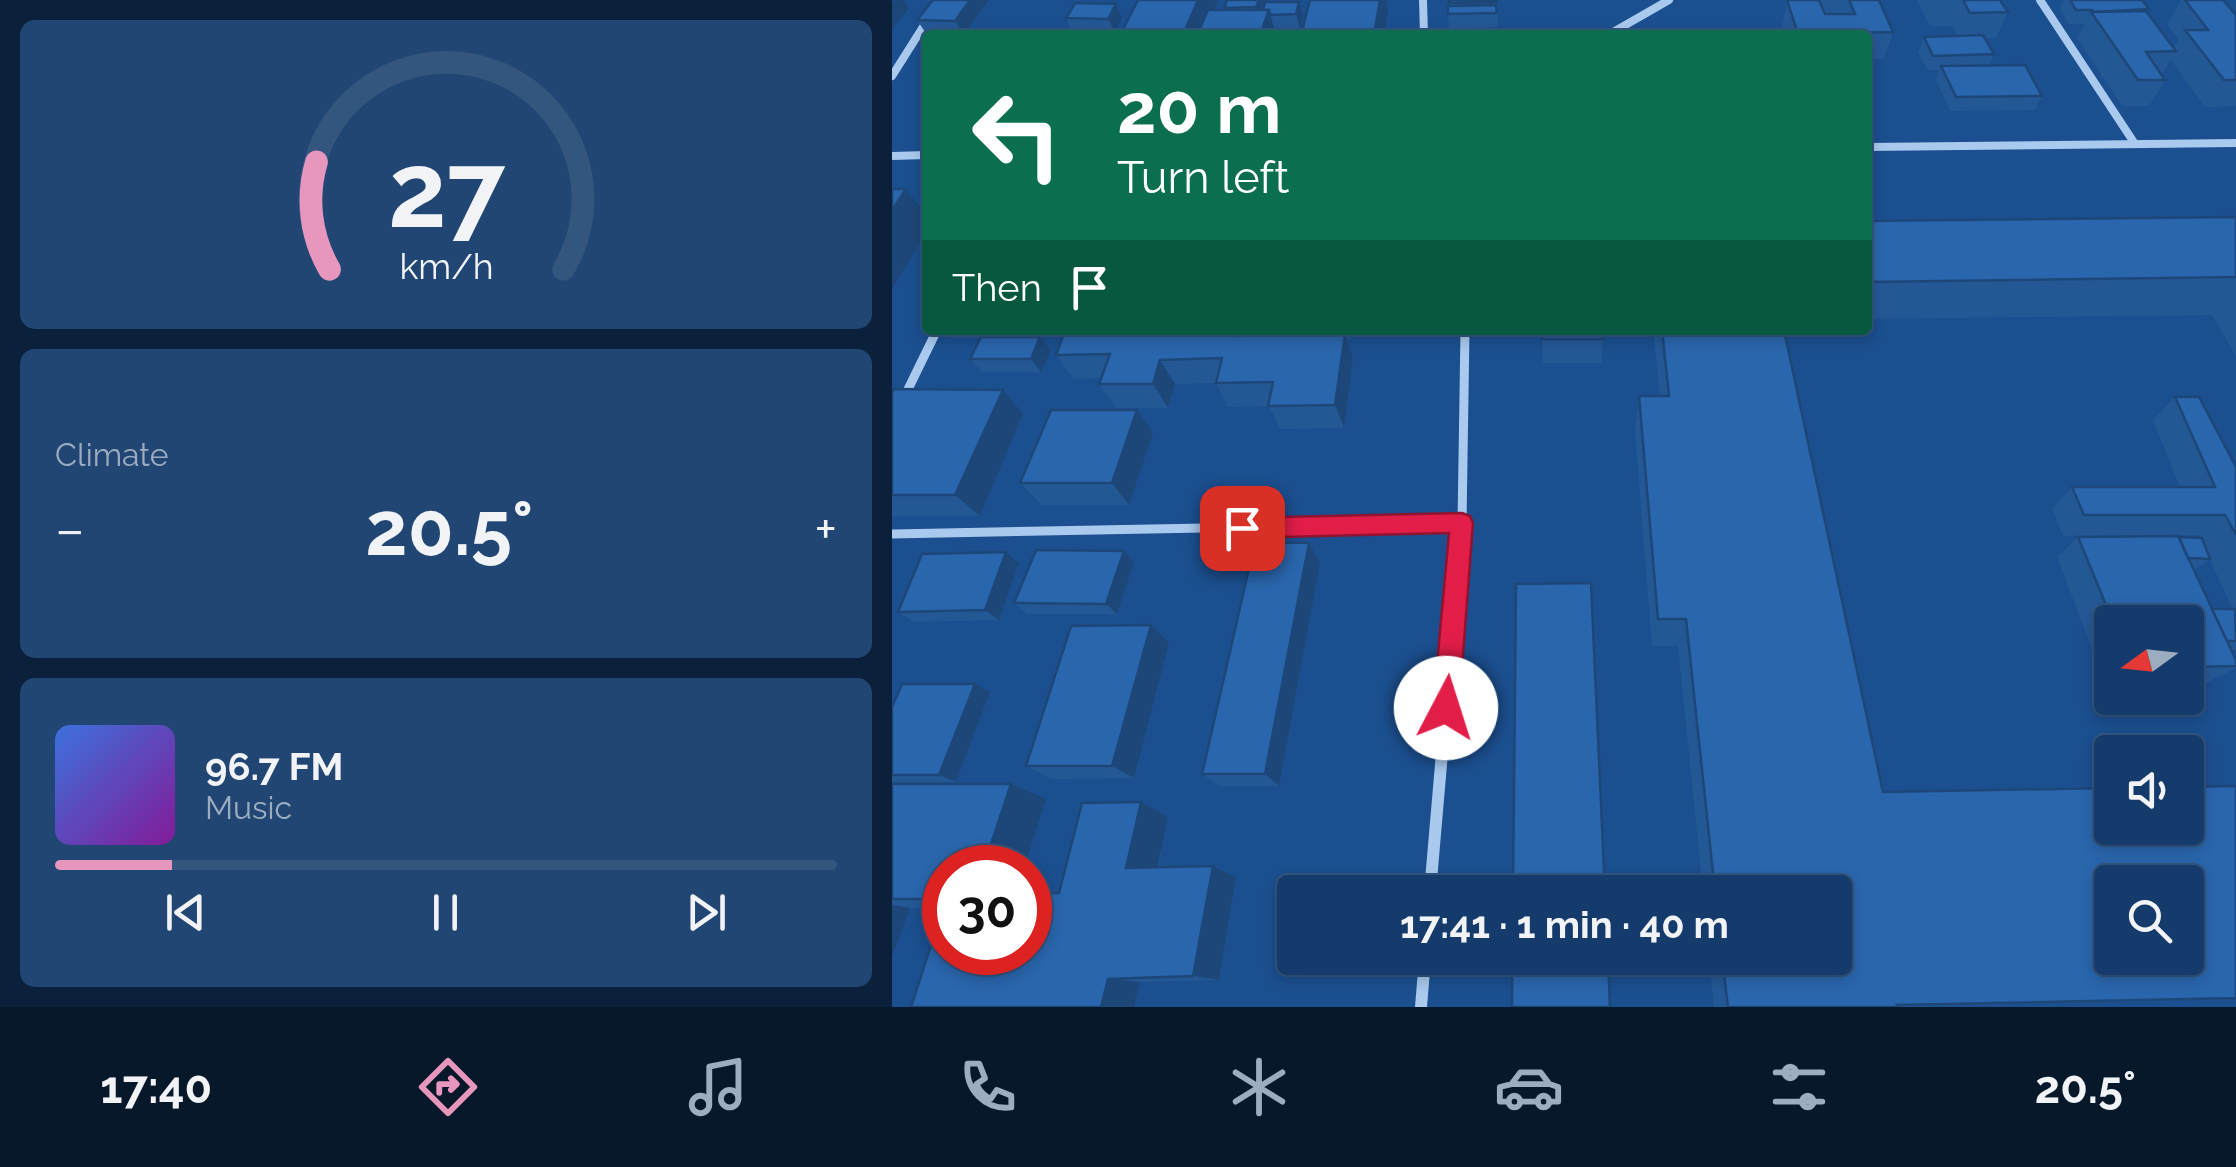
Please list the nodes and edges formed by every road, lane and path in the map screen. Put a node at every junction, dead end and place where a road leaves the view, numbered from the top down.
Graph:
1 (940, 0) edge
2 (1423, 0) edge
3 (1669, 0) edge
4 (2040, 0) edge
5 (1424, 30) edge
6 (1617, 30) edge
7 (892, 76) edge
8 (2236, 143) edge
9 (2134, 144) junction
10 (1872, 147) edge
11 (922, 155) edge
12 (892, 156) edge
13 (936, 335) edge
14 (1465, 335) edge
15 (892, 422) edge
16 (1462, 523) junction
17 (892, 534) edge
18 (1431, 875) edge
19 (1423, 975) edge
20 (1420, 1007) edge

1 - 7 street
2 - 5 street
3 - 6 street
4 - 9 street
8 - 9 street
9 - 10 street
11 - 12 street
13 - 15 street
14 - 16 street
16 - 17 street
16 - 18 street
19 - 20 street

